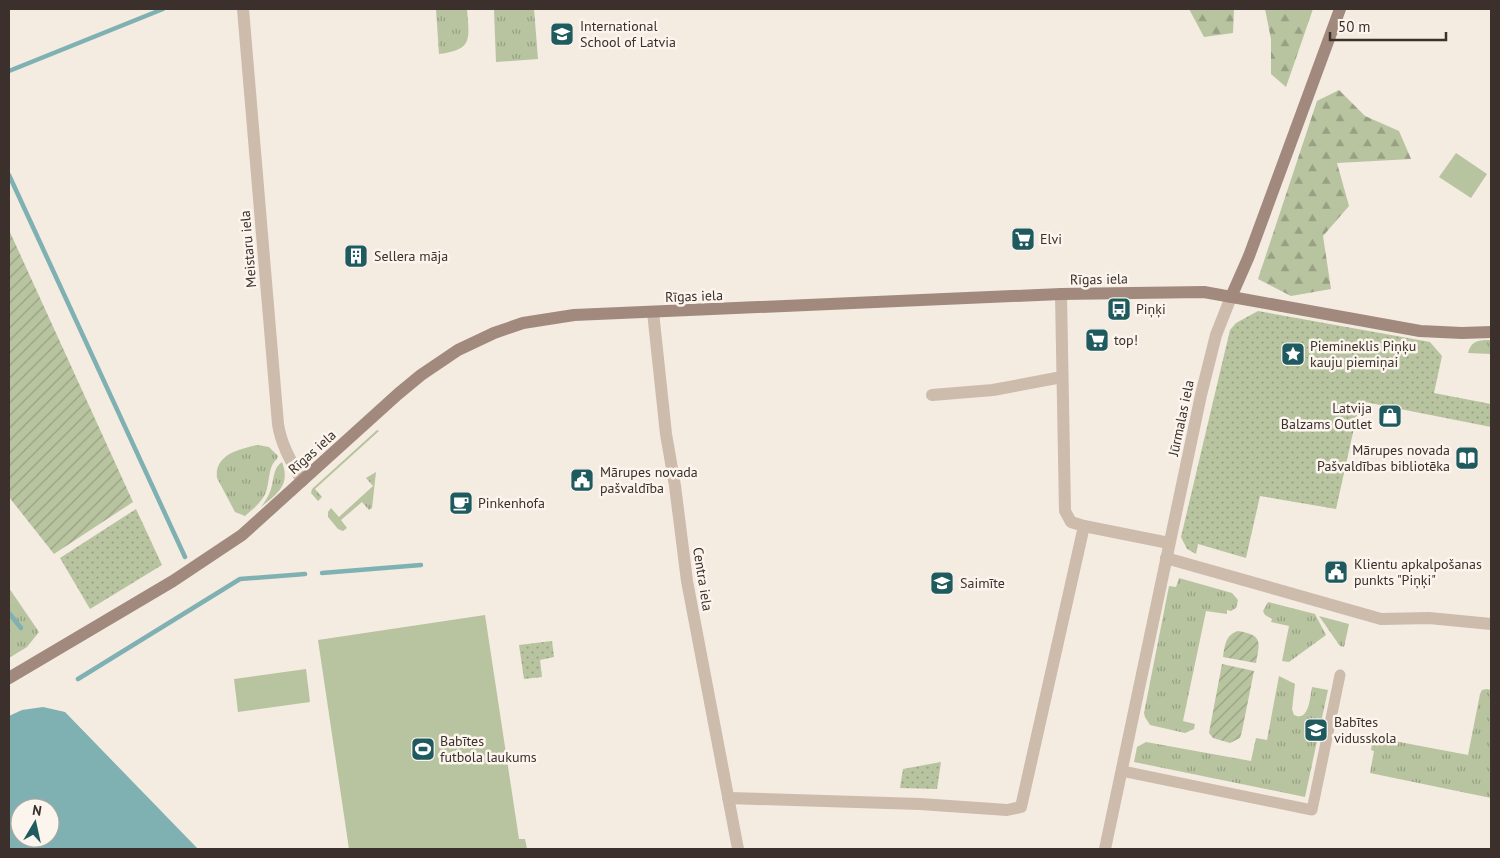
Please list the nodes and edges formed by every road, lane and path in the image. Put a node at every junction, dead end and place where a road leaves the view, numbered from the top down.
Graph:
1 (243, 9) edge
2 (1340, 9) edge
3 (1061, 294) junction
4 (1231, 297) junction
5 (653, 312) junction
6 (1491, 332) edge
7 (1062, 377) junction
8 (932, 395) dead end
9 (302, 481) junction
10 (1084, 526) junction
11 (1169, 543) junction
12 (1166, 558) junction
13 (1491, 624) edge
14 (1340, 675) dead end
15 (9, 678) edge
16 (1122, 771) junction
17 (728, 798) junction
18 (738, 849) edge
19 (1105, 849) edge

1 - 9 street, Meistaru iela
2 - 4 main road, Jūrmalas iela
3 - 4 main road, Rīgas iela
3 - 5 main road, Rīgas iela
3 - 7 street
4 - 6 main road, Rīgas iela
4 - 11 street, Jūrmalas iela
5 - 9 main road, Rīgas iela
5 - 17 street, Centra iela
7 - 8 street
7 - 10 street
9 - 15 main road, Rīgas iela
10 - 11 street
10 - 17 street
11 - 12 street, Jūrmalas iela
12 - 13 street
12 - 16 street, Jūrmalas iela
14 - 16 street
16 - 19 street, Jūrmalas iela
17 - 18 street, Centra iela

